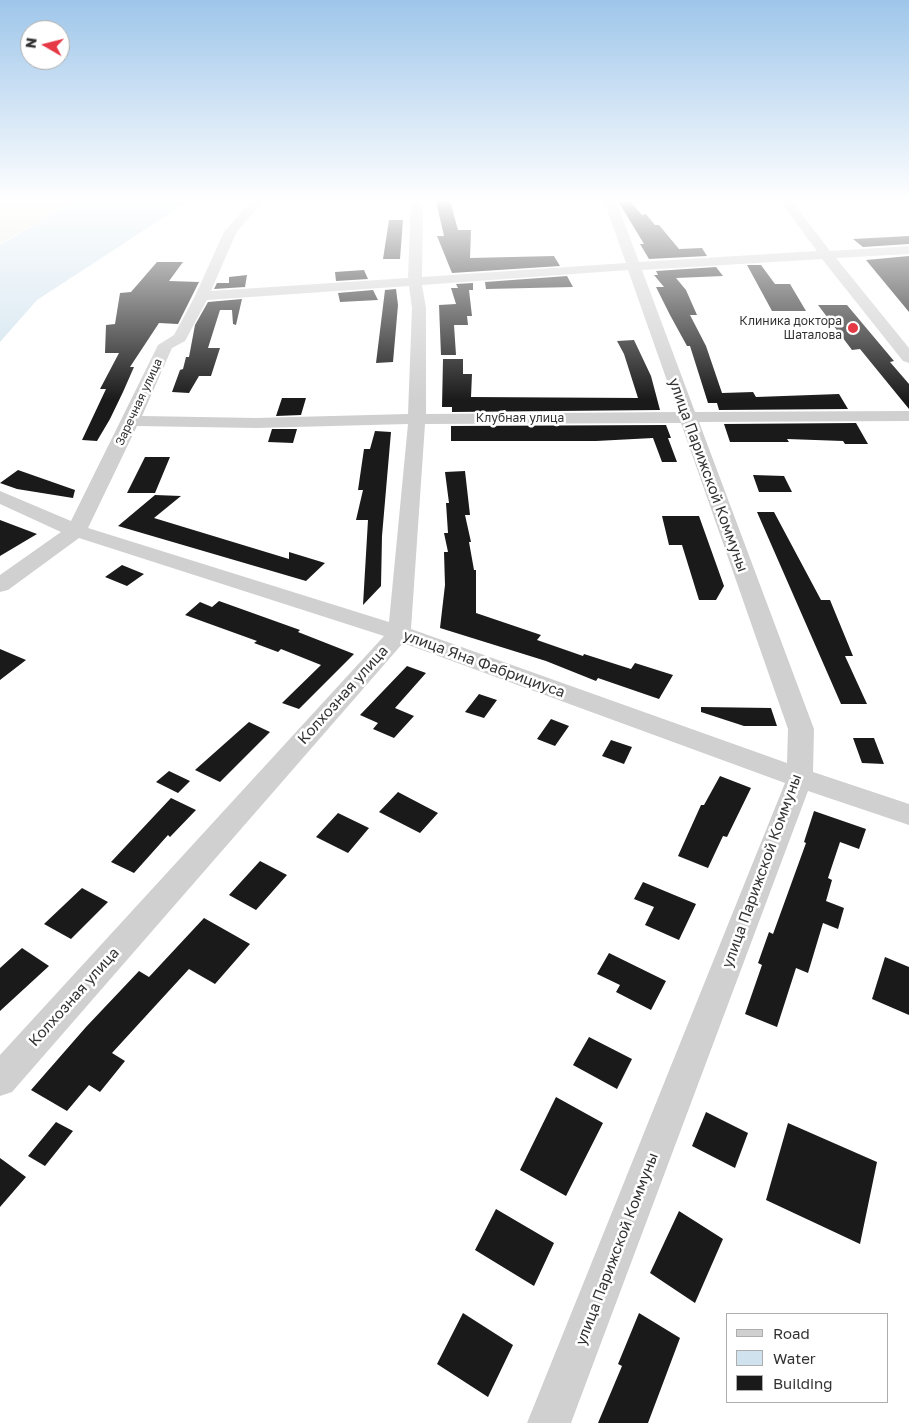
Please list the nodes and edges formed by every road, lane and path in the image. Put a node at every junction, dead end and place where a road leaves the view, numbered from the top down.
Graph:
1 (215, 267) edge
2 (415, 267) edge
3 (615, 267) edge
4 (634, 267) edge
5 (836, 267) edge
6 (415, 283) junction
7 (202, 296) junction
8 (909, 358) edge
9 (909, 416) edge
10 (687, 417) junction
11 (417, 419) junction
12 (132, 421) junction
13 (0, 497) edge
14 (76, 531) junction
15 (0, 584) edge
16 (399, 633) junction
17 (800, 778) junction
18 (909, 815) edge
19 (0, 1080) edge
20 (549, 1423) edge

1 - 7 street, Заречная улица
2 - 6 street, Колхозная улица
3 - 6 street
4 - 10 street, улица Парижской Коммуны
5 - 8 street
6 - 7 street
6 - 11 street, Колхозная улица
7 - 12 street, Заречная улица
9 - 10 street, Клубная улица
10 - 11 street, Клубная улица
10 - 17 street, улица Парижской Коммуны
11 - 12 street, Клубная улица
11 - 16 street, Колхозная улица
12 - 14 street, Заречная улица
13 - 14 street, улица Яна Фабрициуса
14 - 15 street, Заречная улица
14 - 16 street, улица Яна Фабрициуса
16 - 17 street, улица Яна Фабрициуса
16 - 19 street, Колхозная улица
17 - 18 street, улица Яна Фабрициуса
17 - 20 street, улица Парижской Коммуны

